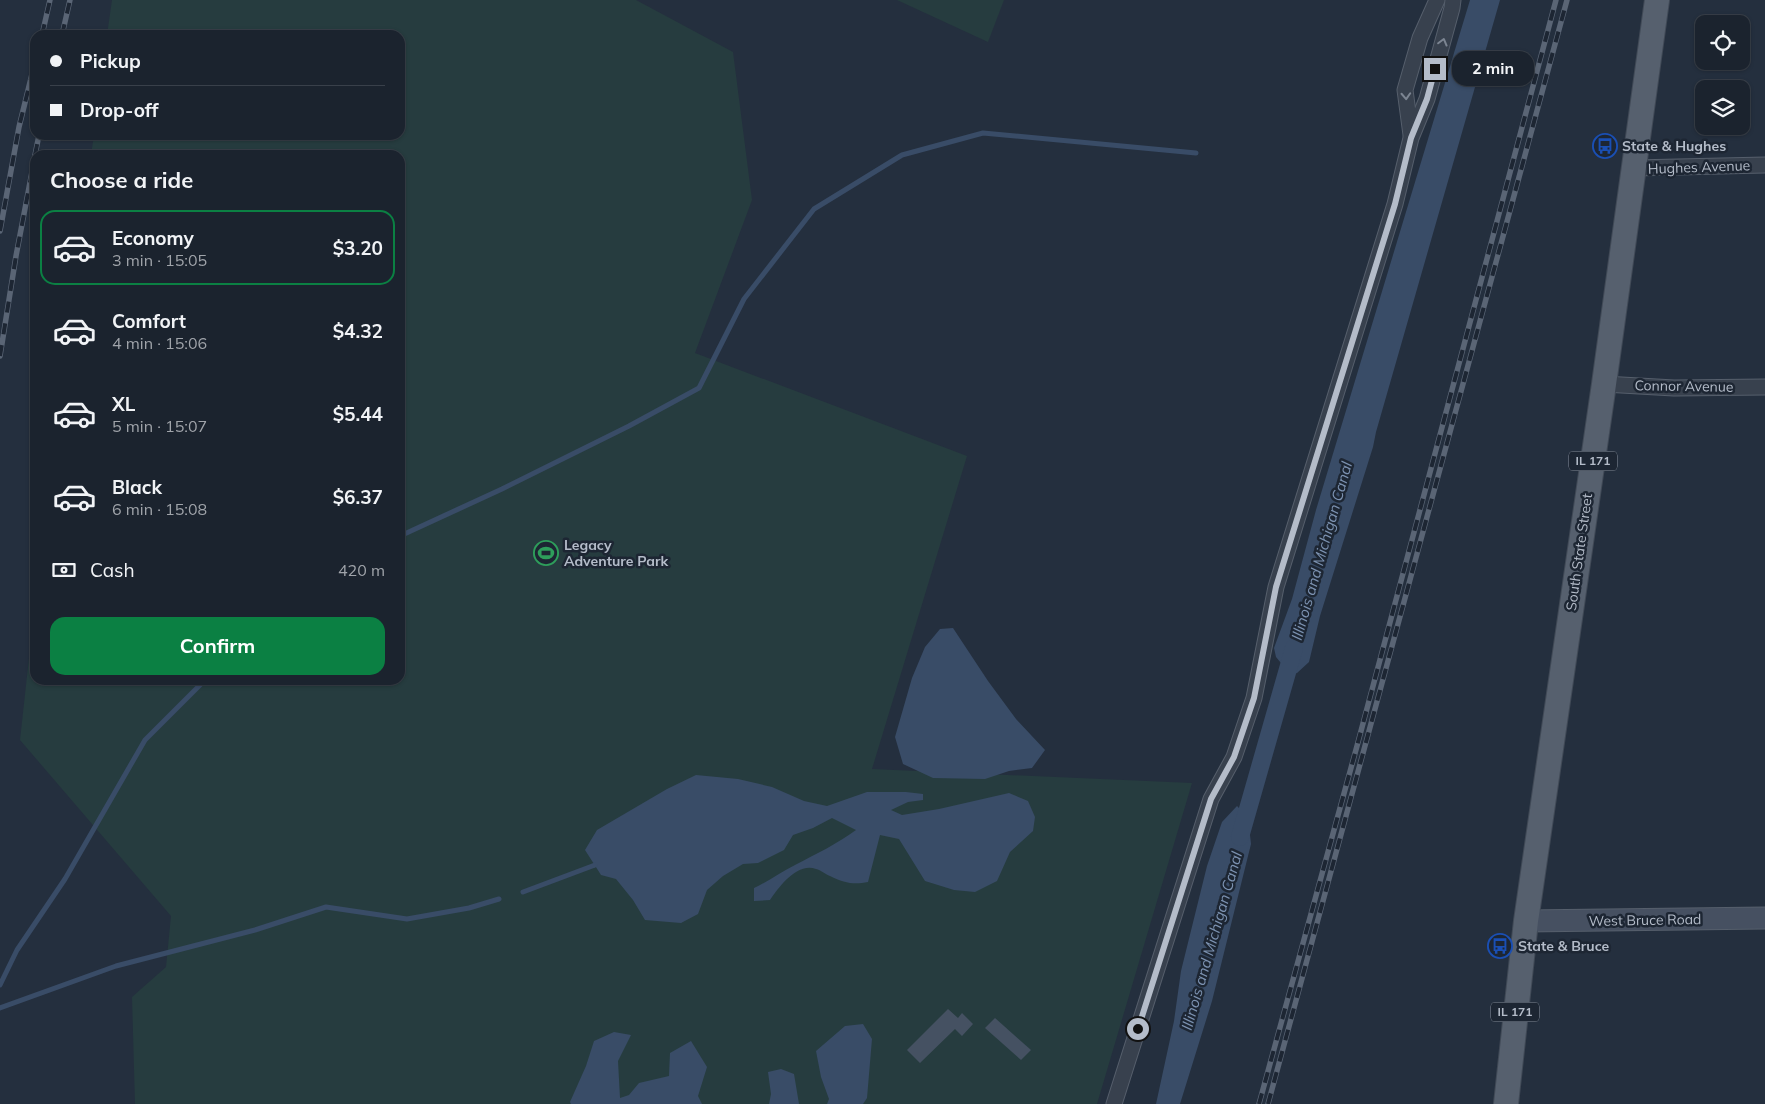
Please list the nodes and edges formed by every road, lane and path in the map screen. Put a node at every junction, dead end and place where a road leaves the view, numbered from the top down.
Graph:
1 (1437, 0) edge
2 (1453, 0) edge
3 (1657, 0) edge
4 (1411, 138) junction
5 (1765, 165) edge
6 (1634, 168) junction
7 (1604, 384) junction
8 (1765, 386) edge
9 (1765, 918) edge
10 (1526, 921) junction
11 (1114, 1104) edge
12 (1506, 1104) edge

1 -> 4 street
4 -> 2 street
3 - 6 main road, South State Street / IL 171
4 - 11 street
5 - 6 street, Hughes Avenue
6 - 7 main road, South State Street / IL 171
7 - 8 street, Connor Avenue
7 - 10 main road, South State Street / IL 171
9 - 10 street, West Bruce Road
10 - 12 main road, South State Street / IL 171

